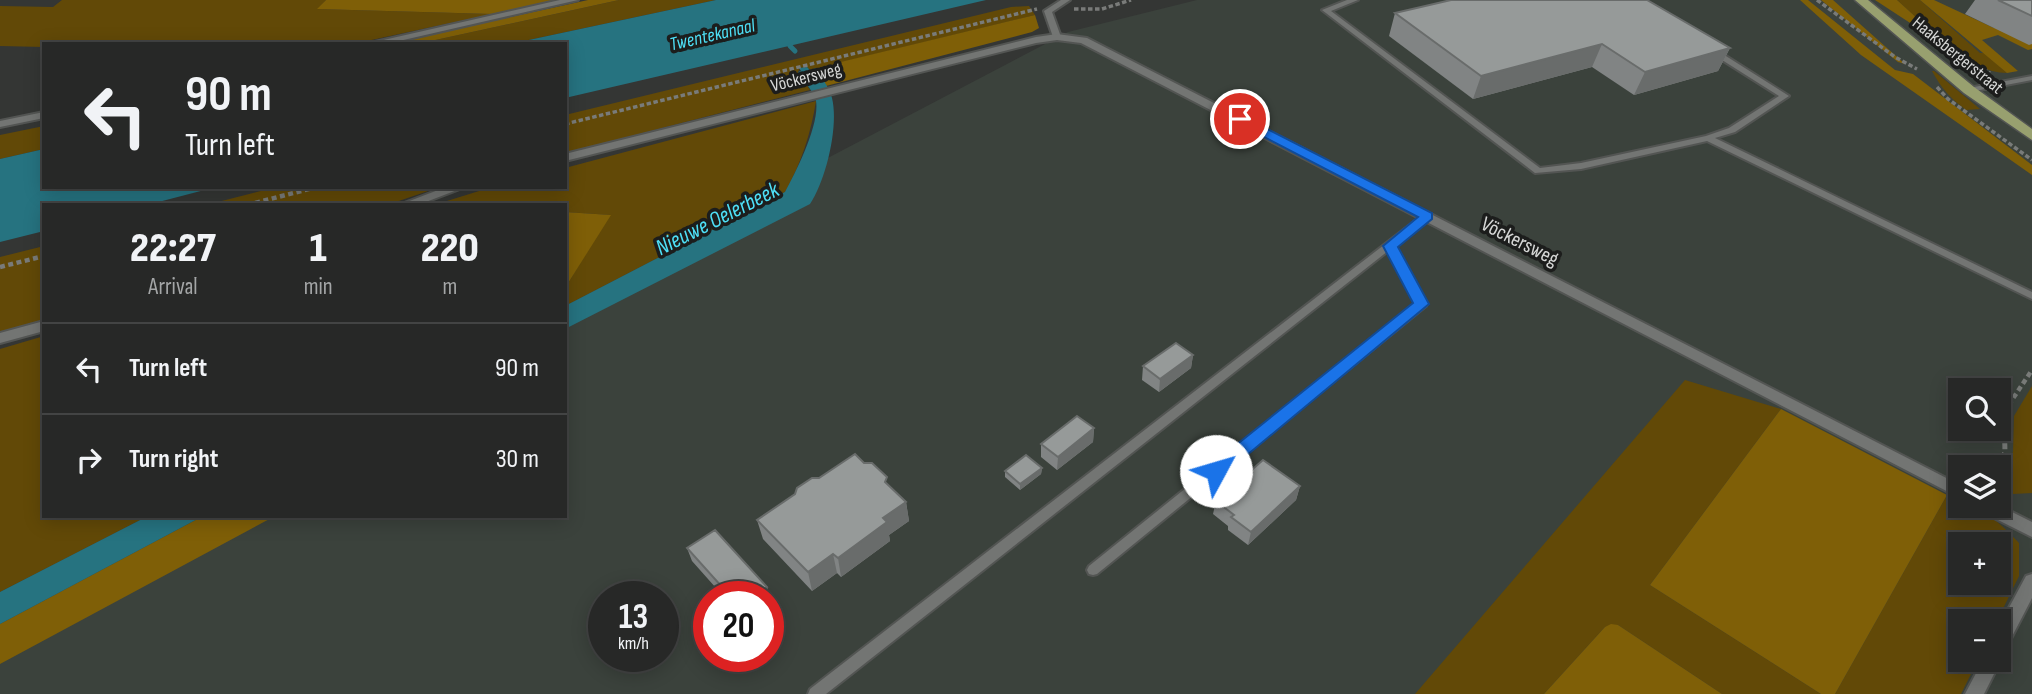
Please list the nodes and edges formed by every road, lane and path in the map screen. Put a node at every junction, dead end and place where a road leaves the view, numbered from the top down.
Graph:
1 (573, 0) edge
2 (1066, 0) edge
3 (1131, 0) edge
4 (1354, 0) edge
5 (1817, 0) edge
6 (1861, 0) edge
7 (1051, 8) junction
8 (1057, 37) junction
9 (380, 42) edge
10 (1708, 49) edge
11 (1912, 67) dead end
12 (1932, 78) dead end
13 (2032, 78) edge
14 (1969, 89) junction
15 (42, 114) edge
16 (567, 123) edge
17 (0, 124) edge
18 (2032, 136) edge
19 (1708, 138) junction
20 (567, 157) edge
21 (2032, 160) edge
22 (309, 189) edge
23 (453, 189) edge
24 (255, 203) edge
25 (411, 203) edge
26 (1427, 216) junction
27 (1390, 246) junction
28 (42, 256) edge
29 (0, 267) edge
30 (2032, 296) edge
31 (42, 327) edge
32 (0, 338) edge
33 (2032, 370) edge
34 (2004, 455) edge
35 (1948, 486) edge
36 (2009, 518) edge
37 (2032, 530) edge
38 (1093, 570) dead end
39 (2032, 581) edge
40 (2011, 621) edge
41 (1986, 672) edge
42 (815, 694) edge
43 (1974, 694) edge

1 - 9 street
2 - 7 lane
3 - 7 path
4 - 19 lane
5 - 11 path
6 - 14 main road, Haaksbergerstraat
7 - 8 lane
7 - 16 path
8 - 20 street, Vöckersweg
8 - 26 street, Vöckersweg
10 - 19 lane
12 - 21 path, Haaksbergerstraat
13 - 14 lane
14 - 18 main road, Haaksbergerstraat
15 - 17 street
19 - 30 lane
22 - 24 path
23 - 25 street
26 - 27 lane
26 - 35 street, Vöckersweg
27 - 38 lane
27 - 42 lane
28 - 29 path
31 - 32 street
33 - 34 path
36 - 37 street
39 - 40 street
41 - 43 street

